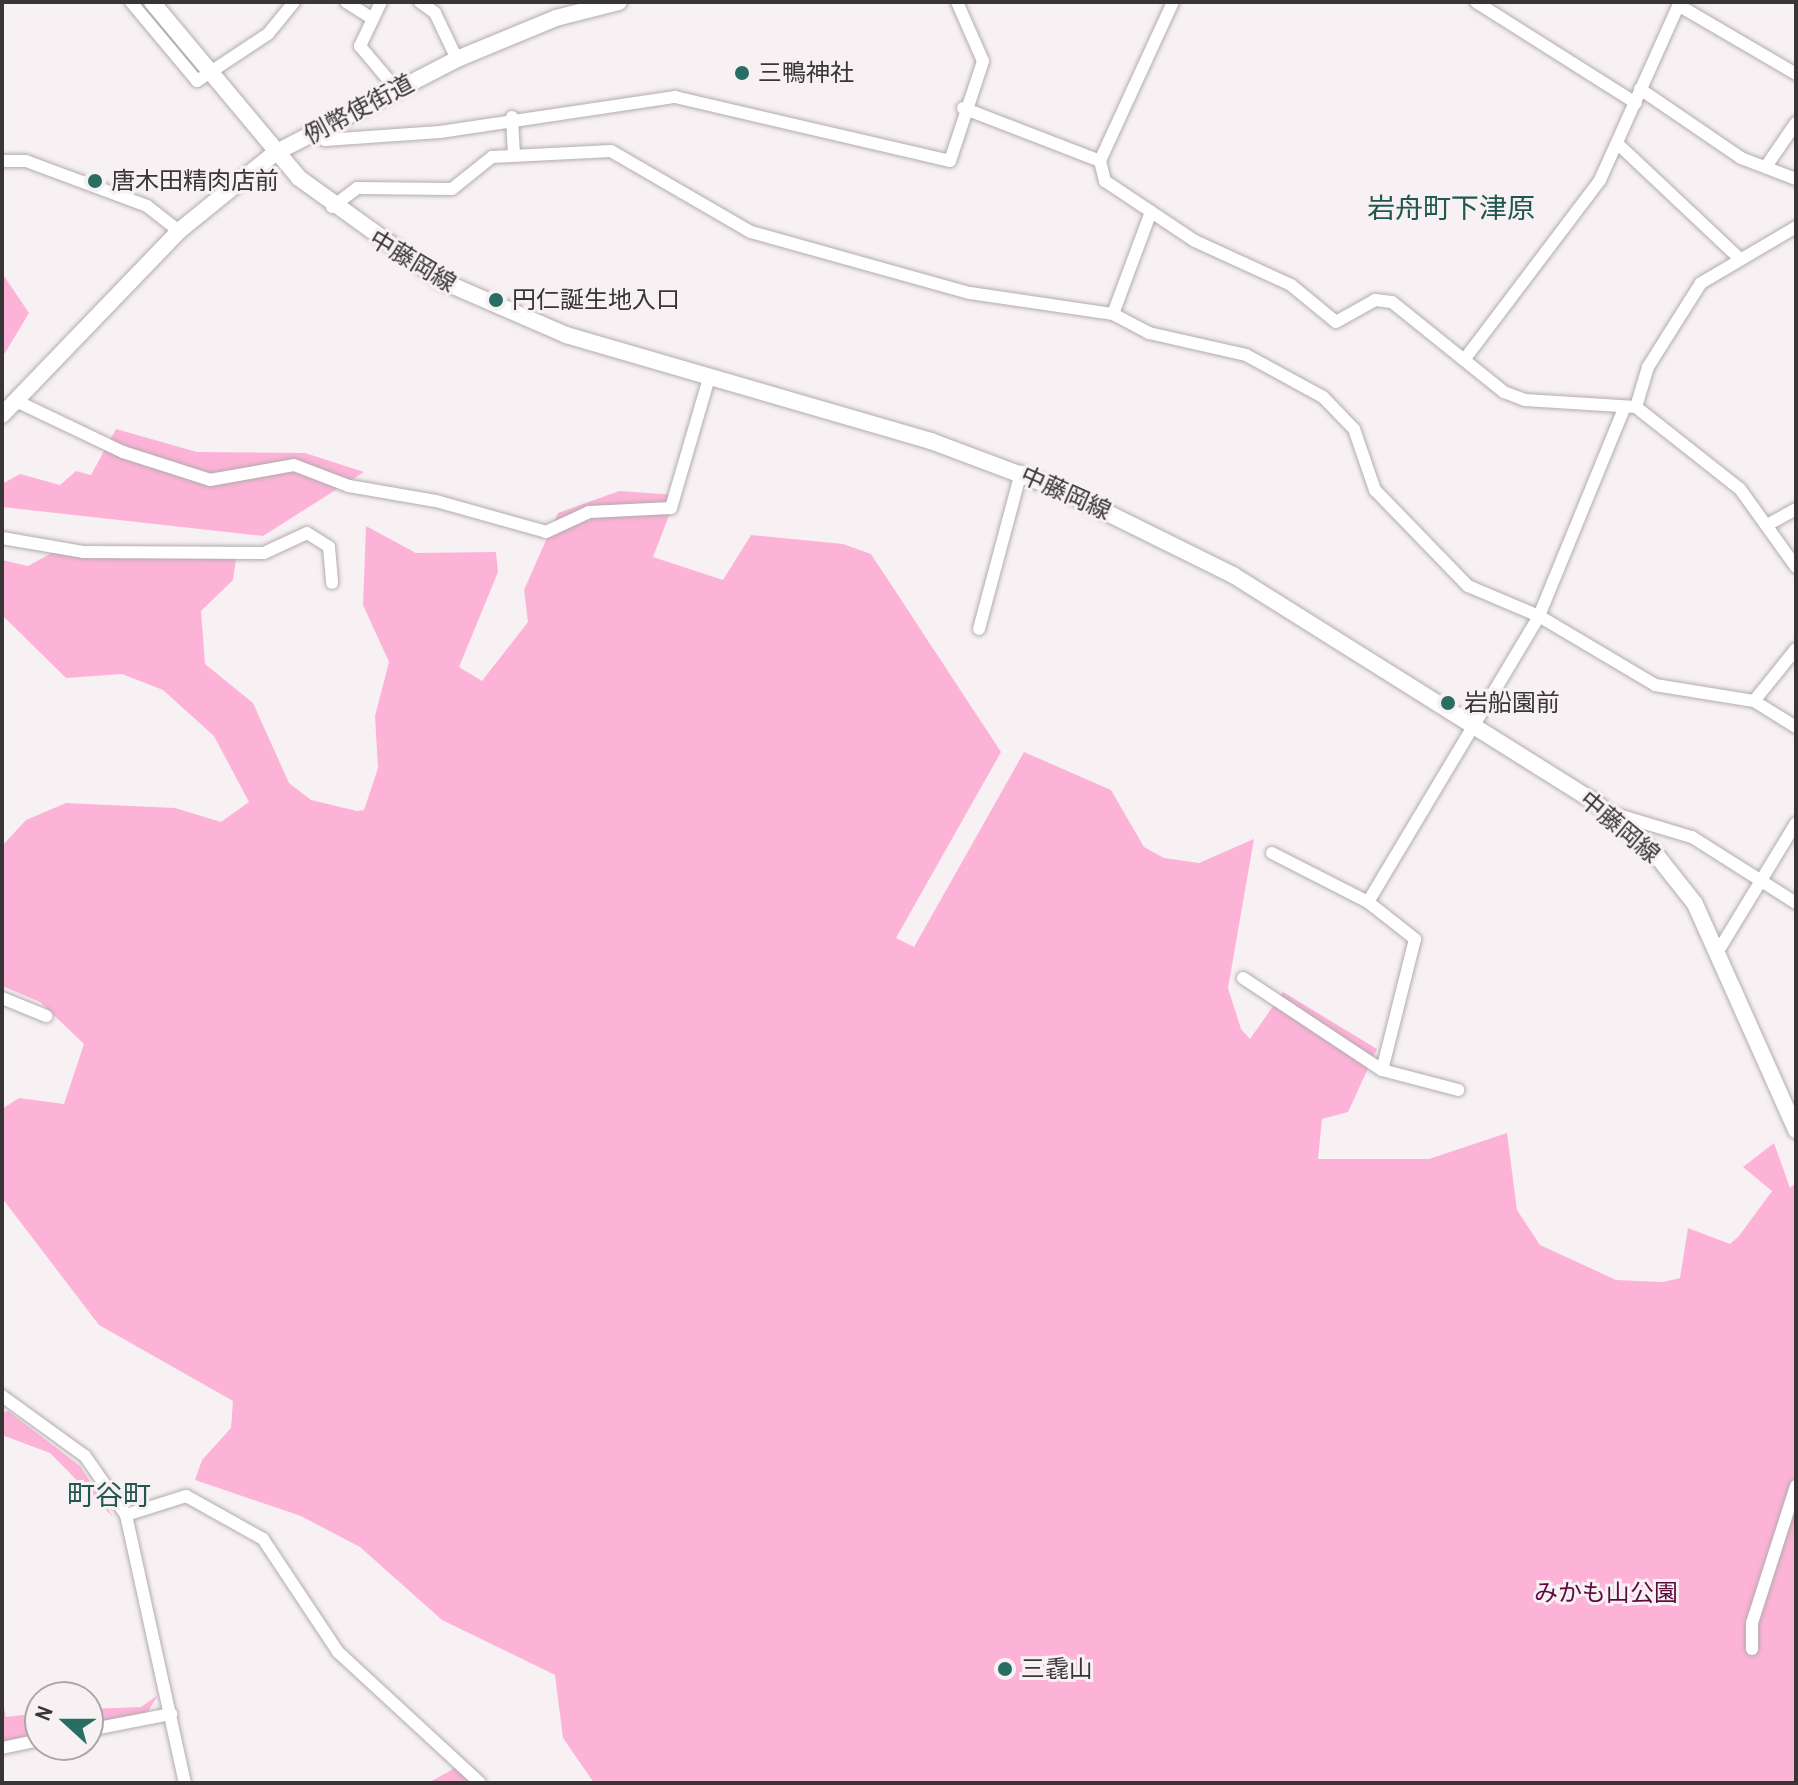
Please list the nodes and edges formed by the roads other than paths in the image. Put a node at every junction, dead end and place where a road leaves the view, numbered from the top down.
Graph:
1 (131, 2) edge
2 (152, 2) edge
3 (294, 2) edge
4 (346, 2) edge
5 (381, 2) edge
6 (420, 2) edge
7 (619, 2) edge
8 (957, 2) edge
9 (1173, 2) edge
10 (1476, 2) edge
11 (1679, 4) edge
12 (370, 17) junction
13 (457, 59) junction
14 (1796, 74) edge
15 (207, 75) junction
16 (396, 89) junction
17 (1640, 89) junction
18 (1636, 103) junction
19 (963, 108) junction
20 (512, 117) junction
21 (1796, 123) edge
22 (311, 134) junction
23 (1619, 145) junction
24 (275, 153) junction
25 (514, 154) junction
26 (2, 161) edge
27 (1100, 161) junction
28 (1767, 165) junction
29 (1796, 179) edge
30 (332, 207) junction
31 (1151, 212) junction
32 (1796, 227) edge
33 (179, 231) junction
34 (1739, 258) junction
35 (1113, 314) junction
36 (1464, 360) junction
37 (709, 378) junction
38 (14, 400) junction
39 (1630, 409) junction
40 (2, 415) edge
41 (1021, 472) junction
42 (1796, 509) edge
43 (1769, 524) junction
44 (2, 538) edge
45 (1796, 567) edge
46 (332, 583) dead end
47 (1539, 616) junction
48 (979, 629) dead end
49 (1796, 649) edge
50 (1754, 701) junction
51 (1476, 726) junction
52 (1796, 727) edge
53 (1608, 812) junction
54 (1796, 823) edge
55 (1272, 853) dead end
56 (1761, 880) junction
57 (1368, 902) junction
58 (1796, 903) edge
59 (1720, 948) junction
60 (1243, 978) dead end
61 (2, 998) edge
62 (46, 1016) dead end
63 (1382, 1070) junction
64 (1458, 1090) dead end
65 (1793, 1115) edge
66 (2, 1396) edge
67 (1796, 1486) edge
68 (126, 1515) junction
69 (1752, 1649) dead end
70 (171, 1714) junction
71 (104, 1727) edge
72 (24, 1743) edge
73 (2, 1748) edge
74 (185, 1783) edge
75 (480, 1783) edge

1 - 15 street
2 - 15 main road, 中藤岡線
3 - 15 street
4 - 12 street
5 - 12 street
6 - 13 street
7 - 13 main road, 例幣使街道
8 - 19 street
9 - 27 street
10 - 18 street
11 - 14 street
11 - 17 street
12 - 16 street
13 - 16 main road, 例幣使街道
15 - 24 main road, 中藤岡線
16 - 22 main road, 例幣使街道
17 - 18 street
17 - 28 street
18 - 23 street
19 - 20 street
19 - 27 street
20 - 22 street
20 - 25 street
21 - 28 street
22 - 24 main road, 例幣使街道
23 - 34 street
23 - 36 street
24 - 30 main road, 中藤岡線
24 - 33 main road, 例幣使街道
25 - 30 street
25 - 35 street
26 - 33 street
27 - 31 street
28 - 29 street
30 - 37 main road, 中藤岡線
31 - 35 street
31 - 36 street
32 - 34 street
33 - 38 main road, 例幣使街道
34 - 39 street
35 - 47 street
36 - 39 street
37 - 38 street
37 - 41 main road, 中藤岡線
38 - 40 main road, 例幣使街道
39 - 43 street
39 - 47 street
41 - 48 street
41 - 51 main road, 中藤岡線
42 - 43 street
43 - 45 street
44 - 46 street
47 - 50 street
47 - 51 street
49 - 50 street
50 - 52 street
51 - 53 main road, 中藤岡線
51 - 57 street
53 - 56 street
53 - 59 main road, 中藤岡線
54 - 56 street
55 - 57 street
56 - 58 street
56 - 59 street
57 - 63 street
59 - 65 main road, 中藤岡線
60 - 63 street
61 - 62 street
63 - 64 street
66 - 68 street
67 - 69 street
68 - 70 street
68 - 75 street
70 - 71 street
70 - 74 street
72 - 73 street

